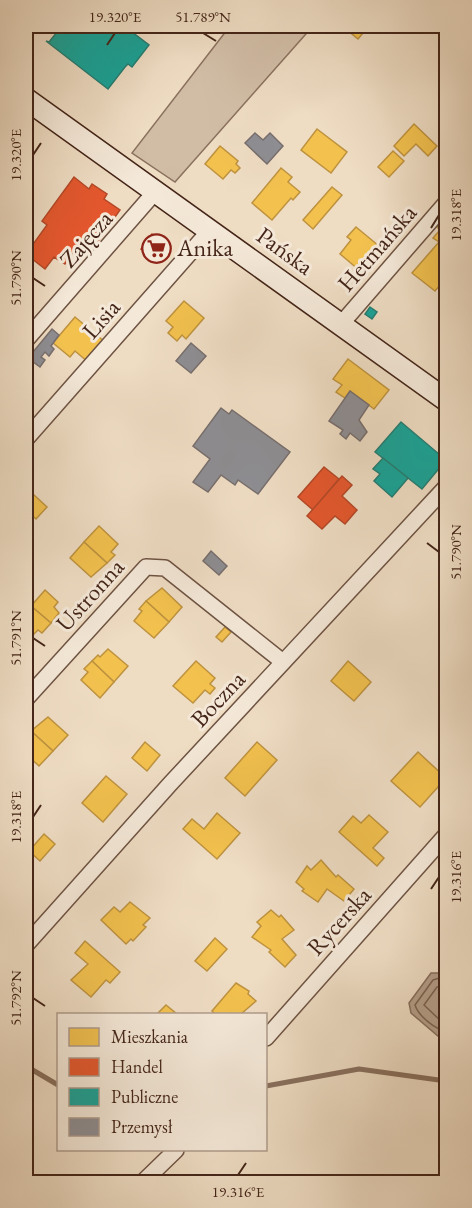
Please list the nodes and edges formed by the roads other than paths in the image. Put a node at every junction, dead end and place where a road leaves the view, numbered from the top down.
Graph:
1 (26, 81) edge
2 (26, 99) edge
3 (93, 145) junction
4 (155, 192) junction
5 (447, 203) edge
6 (211, 229) junction
7 (342, 323) junction
8 (26, 340) edge
9 (447, 400) edge
10 (26, 439) edge
11 (447, 487) edge
12 (283, 662) junction
13 (26, 699) edge
14 (447, 835) edge
15 (26, 945) edge
16 (267, 1037) edge
17 (174, 1151) edge
18 (143, 1182) edge

1 - 3 street, Pańska
2 - 3 street, Pańska
3 - 4 street, Pańska
4 - 6 street, Pańska
4 - 8 street, Zajęcza
5 - 7 street, Hetmańska
6 - 7 street, Pańska
6 - 10 street, Lisia
7 - 9 street, Pańska
11 - 12 street, Boczna
12 - 13 street, Ustronna
12 - 15 street, Boczna
14 - 16 street, Rycerska
17 - 18 street

